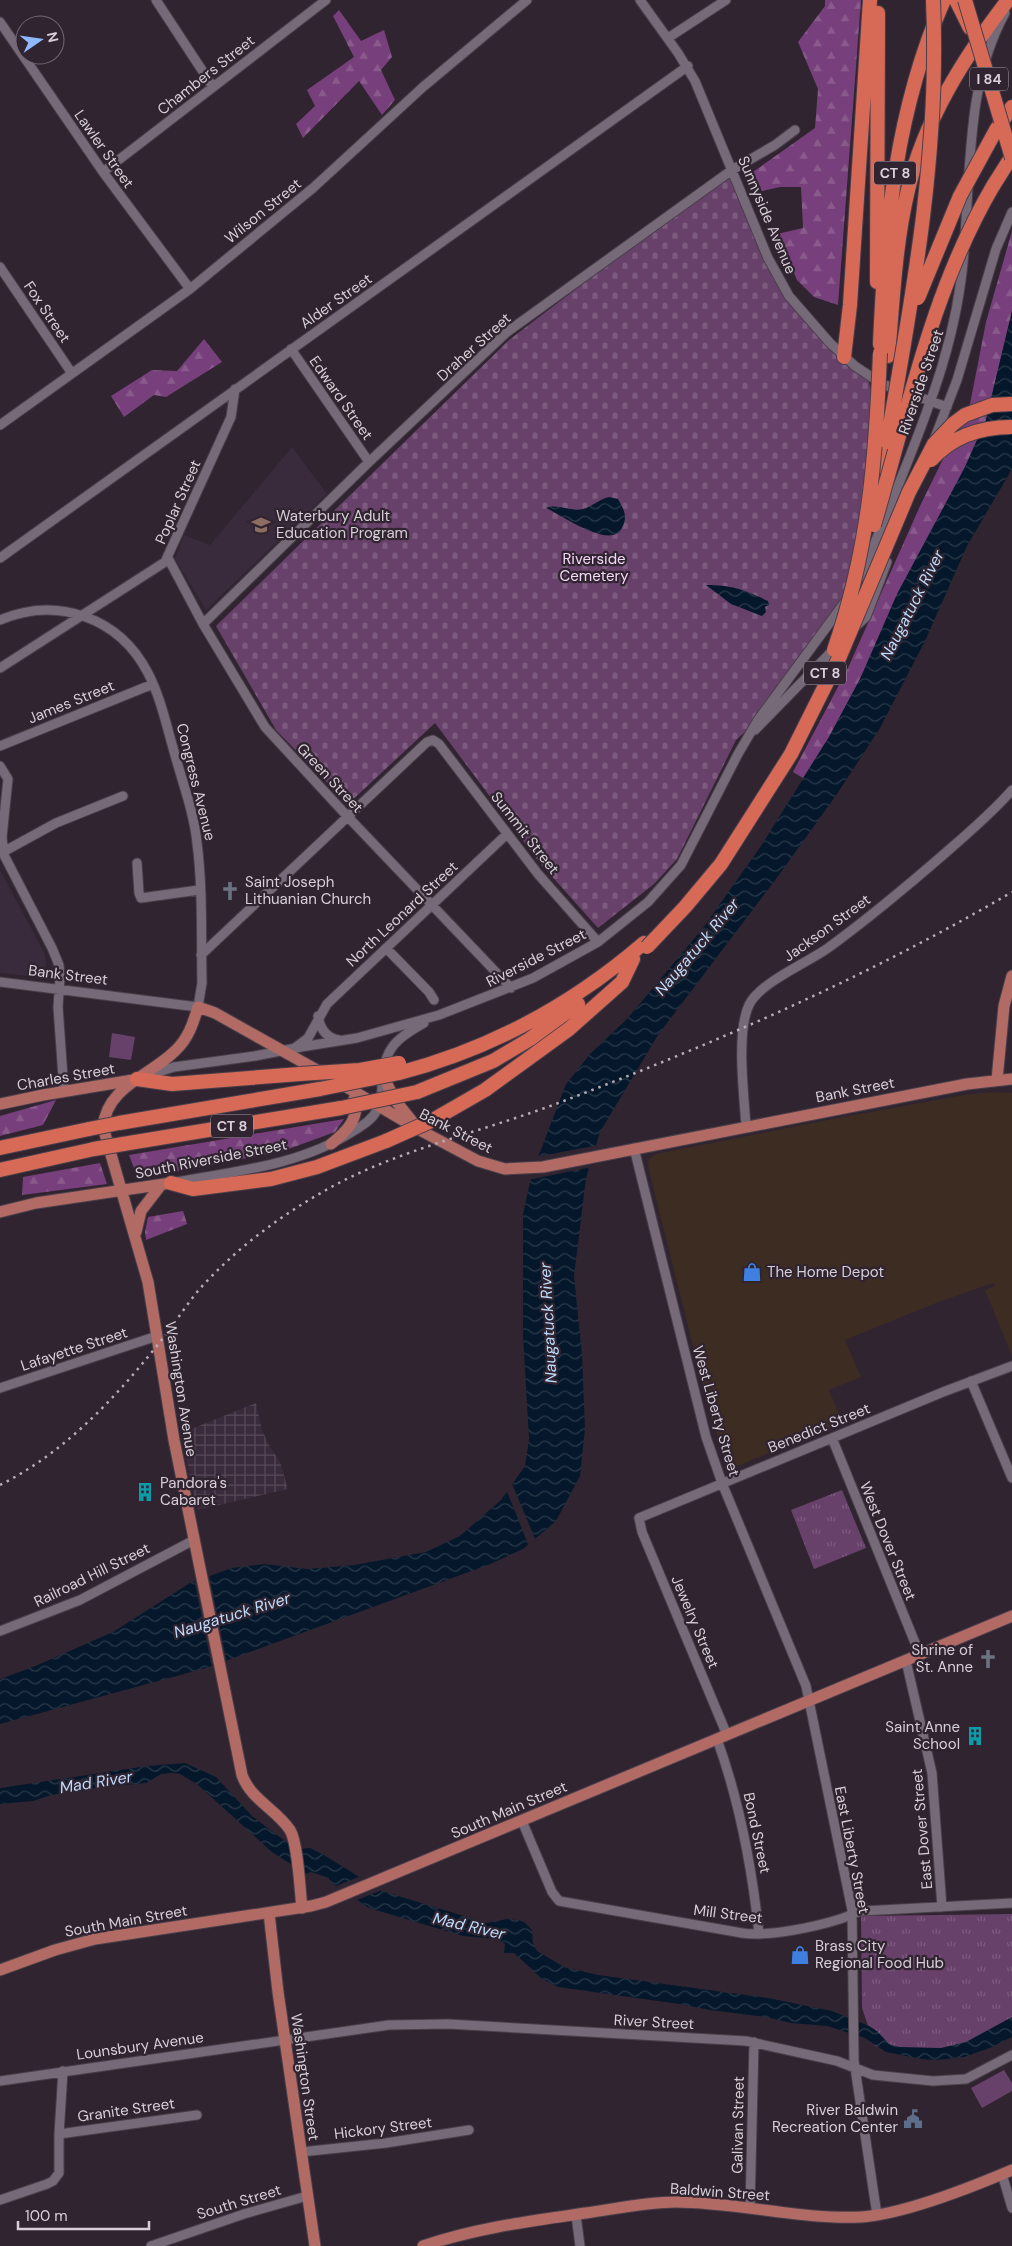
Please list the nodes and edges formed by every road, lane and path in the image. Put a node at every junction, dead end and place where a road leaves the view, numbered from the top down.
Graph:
1 (156, 0) edge
2 (527, 0) edge
3 (640, 0) edge
4 (726, 0) edge
5 (870, 0) edge
6 (878, 0) edge
7 (933, 0) edge
8 (944, 0) edge
9 (956, 0) edge
10 (967, 0) edge
11 (1010, 0) edge
12 (324, 1) edge
13 (0, 22) edge
14 (668, 38) junction
15 (977, 38) junction
16 (688, 66) junction
17 (213, 88) junction
18 (1012, 107) edge
19 (795, 130) dead end
20 (1012, 150) edge
21 (1012, 157) edge
22 (732, 170) junction
23 (103, 172) junction
24 (1012, 212) edge
25 (0, 267) edge
26 (190, 289) junction
27 (909, 322) junction
28 (291, 349) junction
29 (881, 353) junction
30 (844, 357) junction
31 (71, 372) junction
32 (235, 389) junction
33 (931, 401) junction
34 (1012, 404) edge
35 (947, 407) junction
36 (0, 424) edge
37 (1012, 427) edge
38 (369, 462) junction
39 (873, 527) junction
40 (0, 558) edge
41 (168, 558) junction
42 (83, 615) junction
43 (0, 620) edge
44 (203, 624) junction
45 (840, 656) junction
46 (0, 668) edge
47 (153, 684) junction
48 (750, 735) junction
49 (0, 746) edge
50 (0, 766) edge
51 (1012, 790) edge
52 (123, 796) dead end
53 (755, 812) junction
54 (348, 817) junction
55 (507, 834) junction
56 (3, 852) junction
57 (137, 862) dead end
58 (199, 890) junction
59 (431, 905) junction
60 (598, 942) junction
61 (386, 948) junction
62 (201, 955) junction
63 (633, 959) junction
64 (1012, 976) edge
65 (0, 982) edge
66 (59, 988) junction
67 (511, 988) junction
68 (434, 1000) dead end
69 (198, 1007) junction
70 (439, 1015) junction
71 (318, 1016) junction
72 (343, 1041) junction
73 (290, 1049) junction
74 (399, 1068) junction
75 (383, 1076) junction
76 (137, 1079) junction
77 (1012, 1079) edge
78 (997, 1080) junction
79 (347, 1088) junction
80 (64, 1091) junction
81 (0, 1104) edge
82 (379, 1107) junction
83 (746, 1126) junction
84 (421, 1131) junction
85 (331, 1144) junction
86 (0, 1148) edge
87 (634, 1148) junction
88 (0, 1170) edge
89 (166, 1184) junction
90 (122, 1190) junction
91 (0, 1212) edge
92 (136, 1241) junction
93 (157, 1336) junction
94 (1012, 1366) edge
95 (971, 1381) junction
96 (0, 1388) edge
97 (832, 1438) junction
98 (1012, 1478) edge
99 (722, 1483) junction
100 (638, 1520) joint
101 (194, 1540) junction
102 (1012, 1616) edge
103 (0, 1632) edge
104 (920, 1655) junction
105 (906, 1661) junction
106 (808, 1702) junction
107 (722, 1737) junction
108 (522, 1821) junction
109 (1012, 1904) edge
110 (942, 1907) junction
111 (302, 1908) junction
112 (269, 1913) junction
113 (852, 1914) junction
114 (759, 1934) junction
115 (0, 1970) edge
116 (285, 2039) junction
117 (754, 2042) junction
118 (1012, 2054) edge
119 (855, 2068) junction
120 (63, 2071) junction
121 (0, 2082) edge
122 (197, 2115) dead end
123 (469, 2130) dead end
124 (59, 2134) junction
125 (301, 2152) junction
126 (1007, 2172) edge
127 (307, 2196) junction
128 (0, 2200) edge
129 (750, 2208) junction
130 (1012, 2208) edge
131 (576, 2215) junction
132 (878, 2215) junction
133 (150, 2246) edge
134 (315, 2246) edge
135 (423, 2246) edge
136 (580, 2246) edge

1 - 17 street
2 - 26 street, Wilson Street
3 - 14 street, Sunnyside Avenue
4 - 14 street
5 - 30 highway
6 - 29 highway
7 - 27 highway, bridge
8 - 29 highway, CT 8
9 - 15 highway, bridge
10 - 15 highway, I 84, bridge
10 - 20 highway, I 84, bridge
11 - 29 highway
11 - 33 street, Riverside Street
12 - 17 street, Chambers Street
13 - 23 street, Lawler Street
14 - 16 street, Sunnyside Avenue
15 - 21 highway, I 84, bridge
16 - 22 street, Sunnyside Avenue
16 - 28 street, Alder Street
17 - 23 street, Chambers Street
18 - 27 highway, CT 8, bridge
19 - 22 street, Draher Street
21 - 39 highway, bridge
22 - 30 street, Sunnyside Avenue
22 - 38 street, Draher Street
23 - 26 street, Lawler Street
24 - 35 street, Riverside Street
25 - 31 street, Fox Street
26 - 31 street, Wilson Street
27 - 39 highway, CT 8, bridge
28 - 32 street, Alder Street
28 - 38 street, Edward Street
29 - 53 highway, CT 8, bridge
30 - 33 street, Sunnyside Avenue
31 - 36 street, Wilson Street
32 - 40 street, Alder Street
32 - 41 street, Poplar Street
33 - 35 street, Sunnyside Avenue
33 - 48 street, Riverside Street
34 - 45 highway, bridge
35 - 48 street, Riverside Street
37 - 53 highway, bridge
38 - 44 street, Draher Street
39 - 45 highway, CT 8, bridge
41 - 42 street, Poplar Street
41 - 44 street, Green Street
42 - 43 street, Congress Avenue
42 - 46 street, Poplar Street
42 - 47 street, Congress Avenue
44 - 54 street, Green Street
45 - 63 highway, CT 8, bridge
47 - 49 street, James Street
47 - 58 street, Congress Avenue
48 - 60 street, Riverside Street
50 - 56 street
51 - 83 street, Jackson Street
52 - 56 street
53 - 74 highway, CT 8, bridge
54 - 55 street, Summit Street
54 - 59 street, Green Street
54 - 62 street
55 - 59 street, North Leonard Street
55 - 60 street, Summit Street
56 - 66 street
57 - 58 street
58 - 62 street, Congress Avenue
59 - 61 street, North Leonard Street
59 - 67 street, Green Street
60 - 67 street, Riverside Street
61 - 68 street
61 - 71 street, North Leonard Street
62 - 69 street, Congress Avenue
63 - 88 highway, CT 8, bridge
63 - 89 highway, bridge
64 - 78 main road
65 - 66 street, Bank Street
66 - 69 street, Bank Street
66 - 80 street
67 - 70 street, Riverside Street
69 - 73 main road, Bank Street
69 - 76 main road, Congress Avenue
70 - 72 street, Riverside Street
70 - 75 street, Riverside Street
71 - 72 street
71 - 73 street, North Leonard Street
72 - 73 street, Riverside Street
73 - 76 street
73 - 79 main road, Bank Street
74 - 76 highway, bridge
74 - 86 highway, CT 8, bridge
75 - 82 street, Riverside Street
75 - 84 main road
76 - 80 main road, Charles Street
76 - 90 main road, Washington Avenue
77 - 78 main road, Bank Street
78 - 83 main road, Bank Street
79 - 82 main road, Bank Street
79 - 85 main road
80 - 81 main road, Charles Street
82 - 84 main road, Bank Street
82 - 85 street, South Riverside Street
83 - 87 main road, Bank Street
84 - 87 main road, Bank Street
85 - 89 street, South Riverside Street
87 - 99 street, West Liberty Street
89 - 90 main road, South Riverside Street
89 - 92 main road
90 - 91 main road, South Riverside Street
90 - 92 main road, Washington Avenue
92 - 93 main road, Washington Avenue
93 - 96 street, Lafayette Street
93 - 101 main road, Washington Avenue
94 - 95 street, Benedict Street
95 - 97 street, Benedict Street
95 - 98 street
97 - 99 street, Benedict Street
97 - 104 street, West Dover Street
99 - 100 street, Benedict Street
99 - 106 street, West Liberty Street
100 - 107 street, Jewelry Street
101 - 103 street, Railroad Hill Street
101 - 111 main road, Washington Avenue
102 - 104 main road, South Main Street
104 - 105 main road, South Main Street
105 - 106 main road, South Main Street
105 - 110 street, East Dover Street
106 - 107 main road, South Main Street
106 - 113 street, East Liberty Street
107 - 108 main road, South Main Street
107 - 114 street, Bond Street
108 - 111 main road, South Main Street
108 - 114 street, Mill Street
109 - 110 street, Mill Street
110 - 113 street, Mill Street
111 - 112 main road, South Main Street
112 - 115 main road, South Main Street
112 - 116 main road, Washington Street
113 - 114 street, Mill Street
113 - 119 street, East Liberty Street
116 - 117 street, River Street
116 - 120 street, Lounsbury Avenue
116 - 125 main road, Washington Street
117 - 119 street, River Street
117 - 129 street, Galivan Street
118 - 119 street, River Street
119 - 132 street, East Liberty Street
120 - 121 street, Lounsbury Avenue
120 - 124 street
122 - 124 street, Granite Street
123 - 125 street, Hickory Street
124 - 128 street
125 - 127 main road, Washington Street
126 - 130 street
126 - 132 main road, Baldwin Street
127 - 133 street, South Street
127 - 134 main road, Washington Street
129 - 131 main road, Baldwin Street
129 - 132 main road, Baldwin Street
131 - 135 main road, Baldwin Street
131 - 136 street

